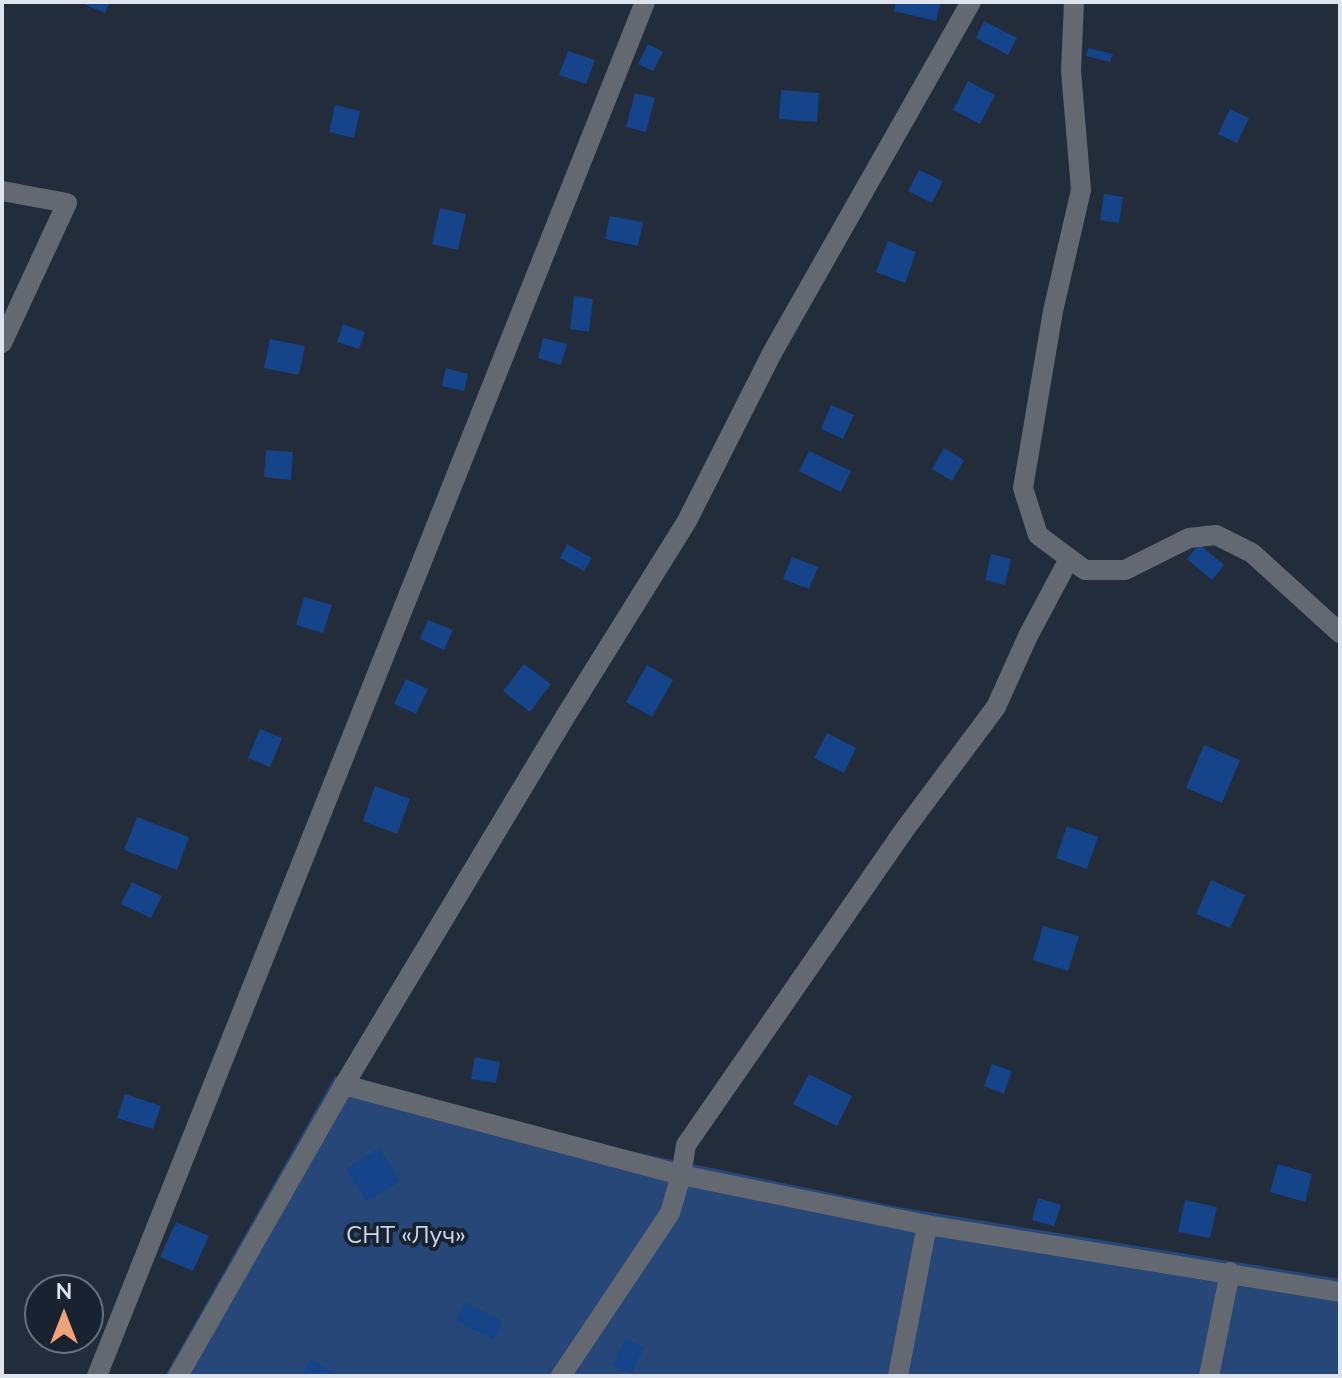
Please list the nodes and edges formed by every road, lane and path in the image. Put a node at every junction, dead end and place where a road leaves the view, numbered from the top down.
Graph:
1 (645, 2) edge
2 (971, 2) edge
3 (1074, 2) edge
4 (2, 191) edge
5 (2, 343) edge
6 (1069, 559) junction
7 (1340, 633) edge
8 (344, 1085) junction
9 (681, 1175) junction
10 (927, 1225) junction
11 (1230, 1272) junction
12 (1340, 1292) edge
13 (97, 1376) edge
14 (178, 1376) edge
15 (561, 1376) edge
16 (898, 1376) edge
17 (1209, 1376) edge

1 - 13 street
2 - 8 street
3 - 6 street
4 - 5 street
6 - 7 street
6 - 9 street
8 - 9 street
8 - 14 street
9 - 10 street
9 - 15 street
10 - 11 street
10 - 16 street
11 - 12 street
11 - 17 street

